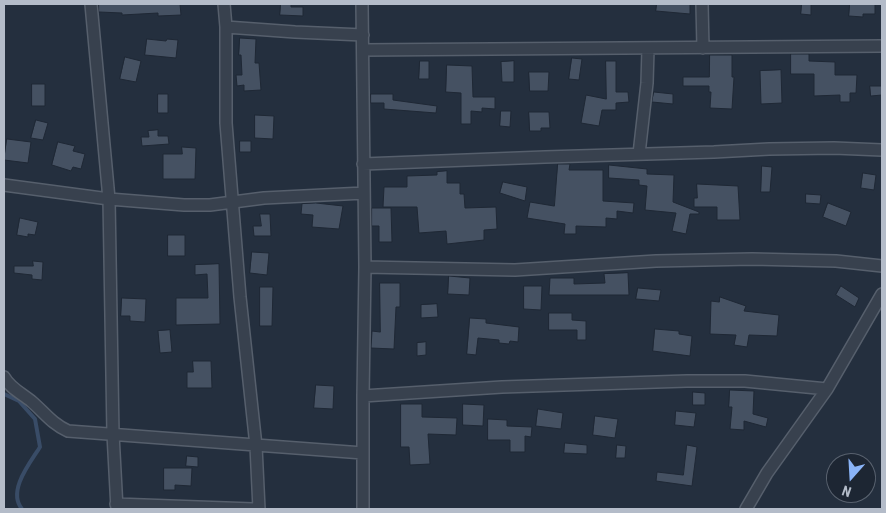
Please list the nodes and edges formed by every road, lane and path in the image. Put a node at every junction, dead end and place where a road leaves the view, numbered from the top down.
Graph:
1 (91, 4) edge
2 (224, 4) edge
3 (362, 4) edge
4 (702, 4) edge
5 (226, 27) junction
6 (363, 35) junction
7 (882, 46) edge
8 (704, 48) junction
9 (648, 49) junction
10 (363, 50) junction
11 (882, 150) edge
12 (639, 154) junction
13 (363, 164) junction
14 (4, 185) edge
15 (364, 192) junction
16 (109, 199) junction
17 (233, 203) junction
18 (882, 266) edge
19 (365, 267) junction
20 (882, 294) edge
21 (4, 377) edge
22 (827, 389) junction
23 (363, 396) junction
24 (112, 434) junction
25 (256, 446) junction
26 (363, 453) junction
27 (116, 507) edge
28 (253, 509) edge
29 (259, 509) edge
30 (363, 509) edge
31 (372, 509) edge
32 (746, 509) edge

1 - 16 street
2 - 5 street
3 - 6 street
4 - 8 street
5 - 6 street
5 - 17 street
6 - 10 street
7 - 8 street
8 - 9 street
9 - 10 street
9 - 12 street
10 - 13 street
11 - 12 street
12 - 13 street
13 - 15 street
14 - 16 street
15 - 17 street
15 - 19 street
16 - 17 street
16 - 24 street
17 - 25 street
18 - 19 street
19 - 23 street
20 - 22 street
21 - 24 street
22 - 23 street
22 - 32 street
23 - 26 street
24 - 25 street
24 - 27 street
25 - 26 street
25 - 29 street
26 - 30 street
27 - 28 street
30 - 31 street

